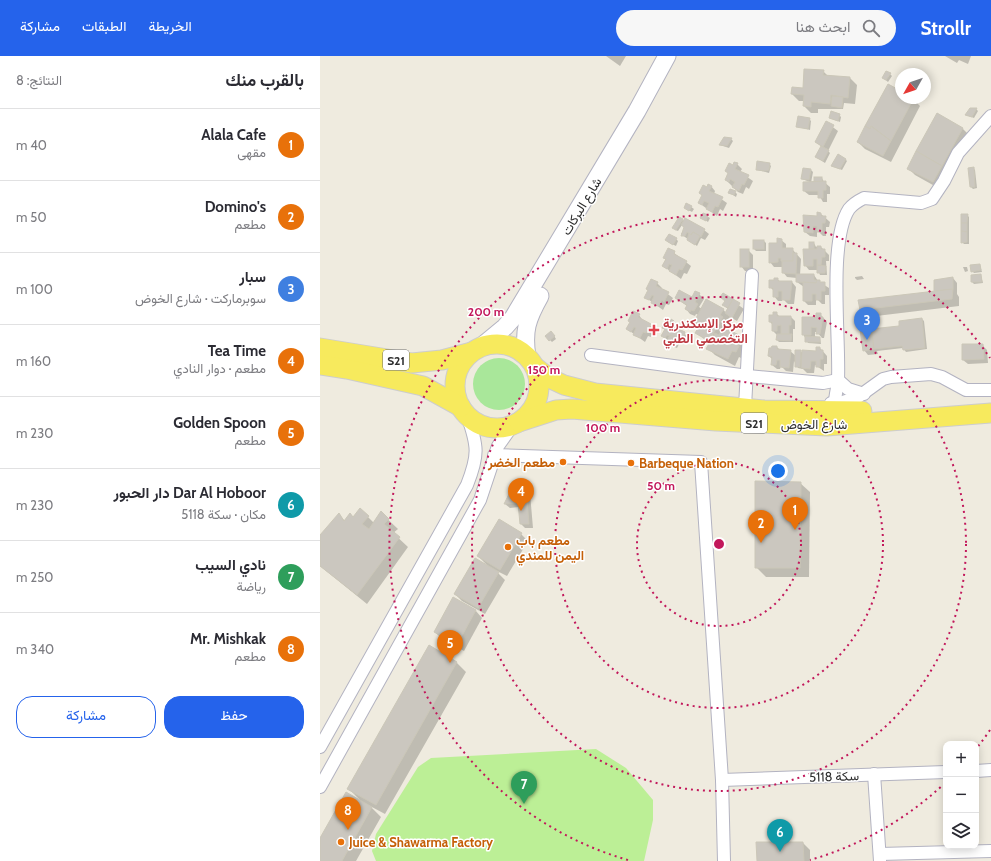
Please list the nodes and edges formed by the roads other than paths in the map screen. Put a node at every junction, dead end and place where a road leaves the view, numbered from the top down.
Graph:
1 (667, 56) edge
2 (679, 56) edge
3 (651, 83) junction
4 (991, 116) edge
5 (609, 181) junction
6 (752, 275) dead end
7 (320, 348) edge
8 (477, 349) junction
9 (591, 355) dead end
10 (531, 362) junction
11 (320, 365) edge
12 (748, 376) junction
13 (838, 380) junction
14 (991, 390) edge
15 (864, 394) junction
16 (991, 400) edge
17 (835, 403) junction
18 (745, 407) junction
19 (771, 410) junction
20 (464, 411) junction
21 (991, 413) edge
22 (516, 423) junction
23 (494, 455) junction
24 (320, 746) edge
25 (991, 770) edge
26 (979, 771) edge
27 (943, 772) edge
28 (874, 774) junction
29 (722, 780) junction
30 (320, 787) edge
31 (991, 851) edge
32 (880, 858) edge
33 (724, 861) edge

1 - 3 street, شارع البركات
2 - 5 street, شارع البركات
3 - 5 street
3 - 8 street, شارع البركات
4 - 13 street
5 - 10 street, شارع البركات
6 - 12 street
7 - 8 main road, S21
8 - 10 main road, S21
8 - 20 main road
9 - 12 street
10 - 18 main road, شارع الخوض / S21
10 - 22 main road
11 - 20 main road, S21
12 - 13 street
12 - 18 street
13 - 15 street
13 - 17 street
14 - 15 street
15 - 17 street
16 - 19 main road, شارع الخوض / S21
17 - 19 street
18 - 19 main road, شارع الخوض / S21
20 - 22 main road, S21
20 - 24 street
21 - 22 main road, شارع الخوض / S21
22 - 23 street
23 - 29 street
23 - 30 street
25 - 26 street
27 - 28 street, سكة 5118
28 - 29 street, سكة 5118
28 - 32 street
29 - 33 street
31 - 32 street

